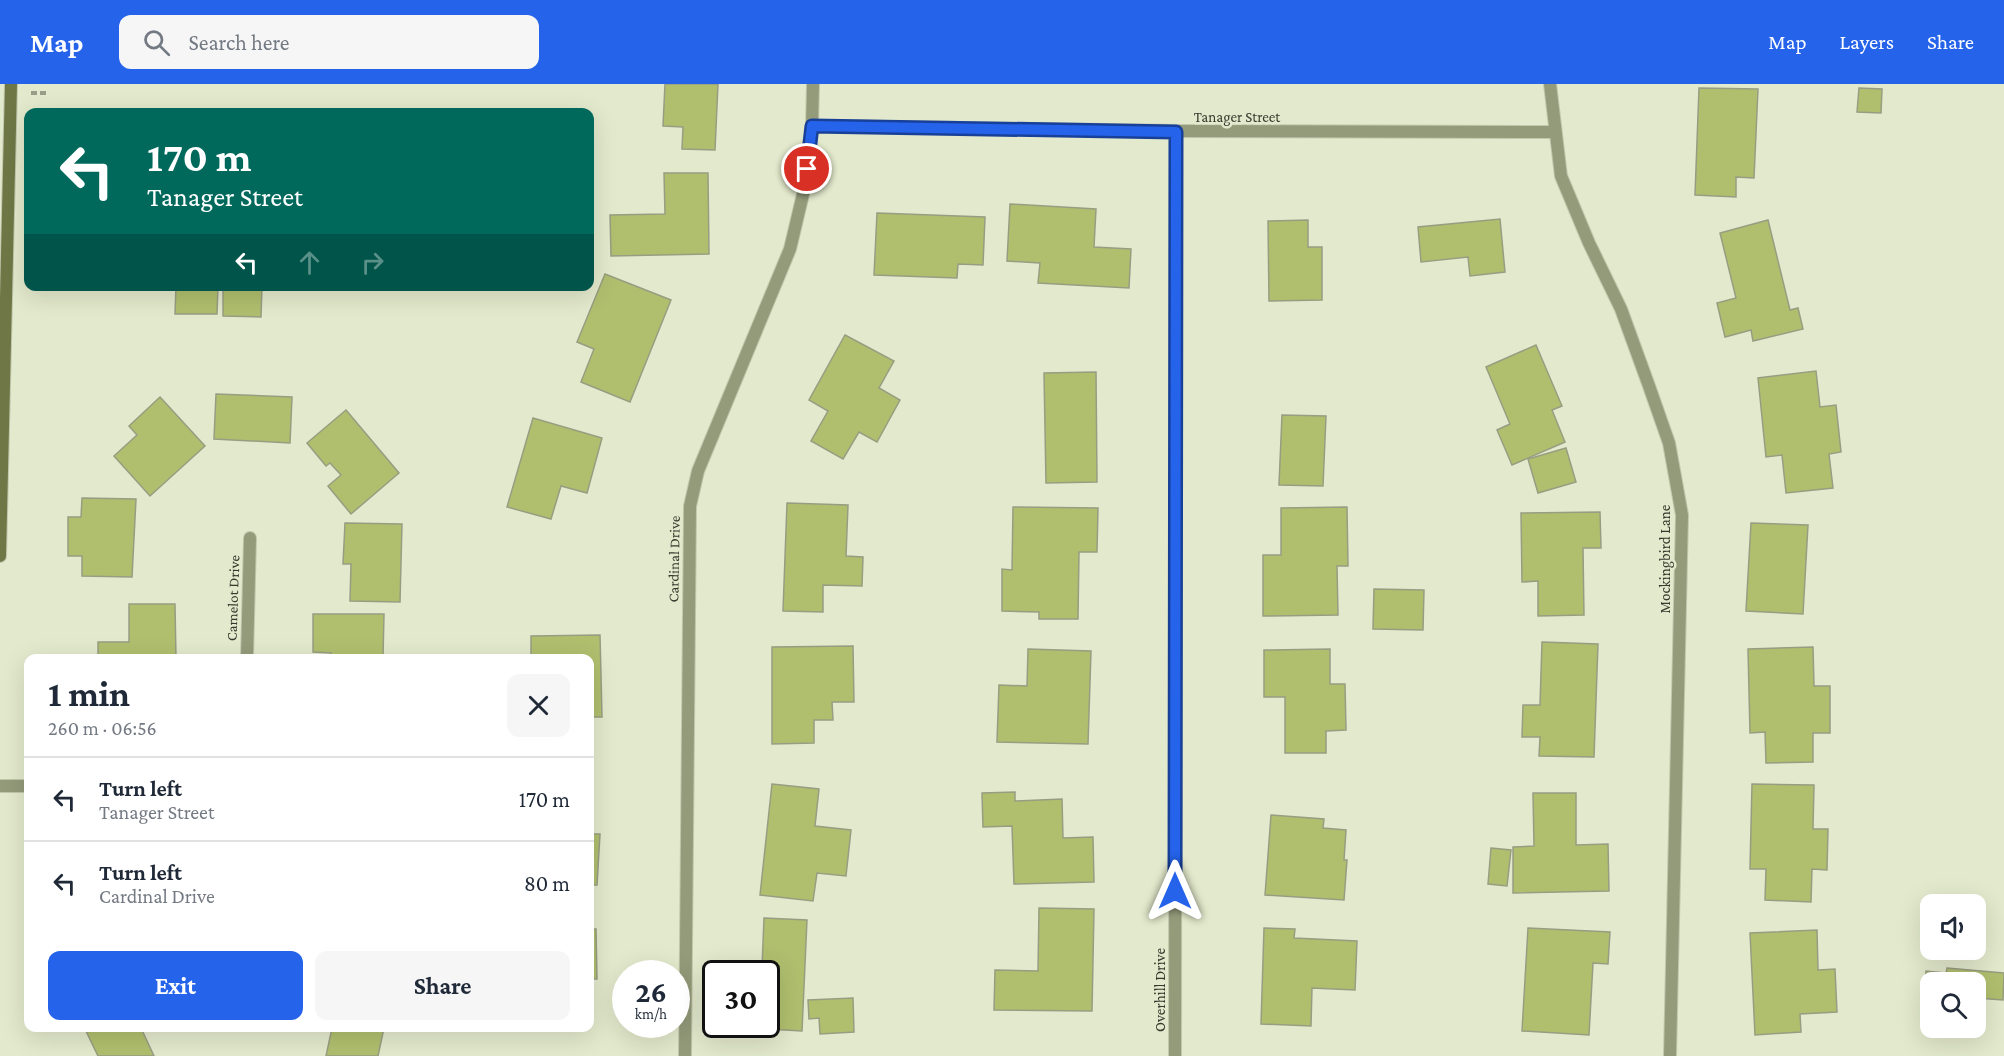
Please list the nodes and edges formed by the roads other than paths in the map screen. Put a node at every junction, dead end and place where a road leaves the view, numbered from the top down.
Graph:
1 (11, 84) edge
2 (813, 84) edge
3 (1550, 84) edge
4 (812, 126) junction
5 (1176, 132) junction
6 (1555, 132) junction
7 (250, 538) dead end
8 (0, 556) edge
9 (246, 654) edge
10 (0, 786) edge
11 (24, 786) edge
12 (685, 1056) edge
13 (1175, 1056) edge
14 (1671, 1056) edge

1 - 8 main road
2 - 4 street, Cardinal Drive
3 - 6 street, Mockingbird Lane
4 - 5 street, Tanager Street
4 - 12 street, Cardinal Drive
5 - 6 street, Tanager Street
5 - 13 street, Overhill Drive
6 - 14 street, Mockingbird Lane
7 - 9 street, Camelot Drive
10 - 11 street

